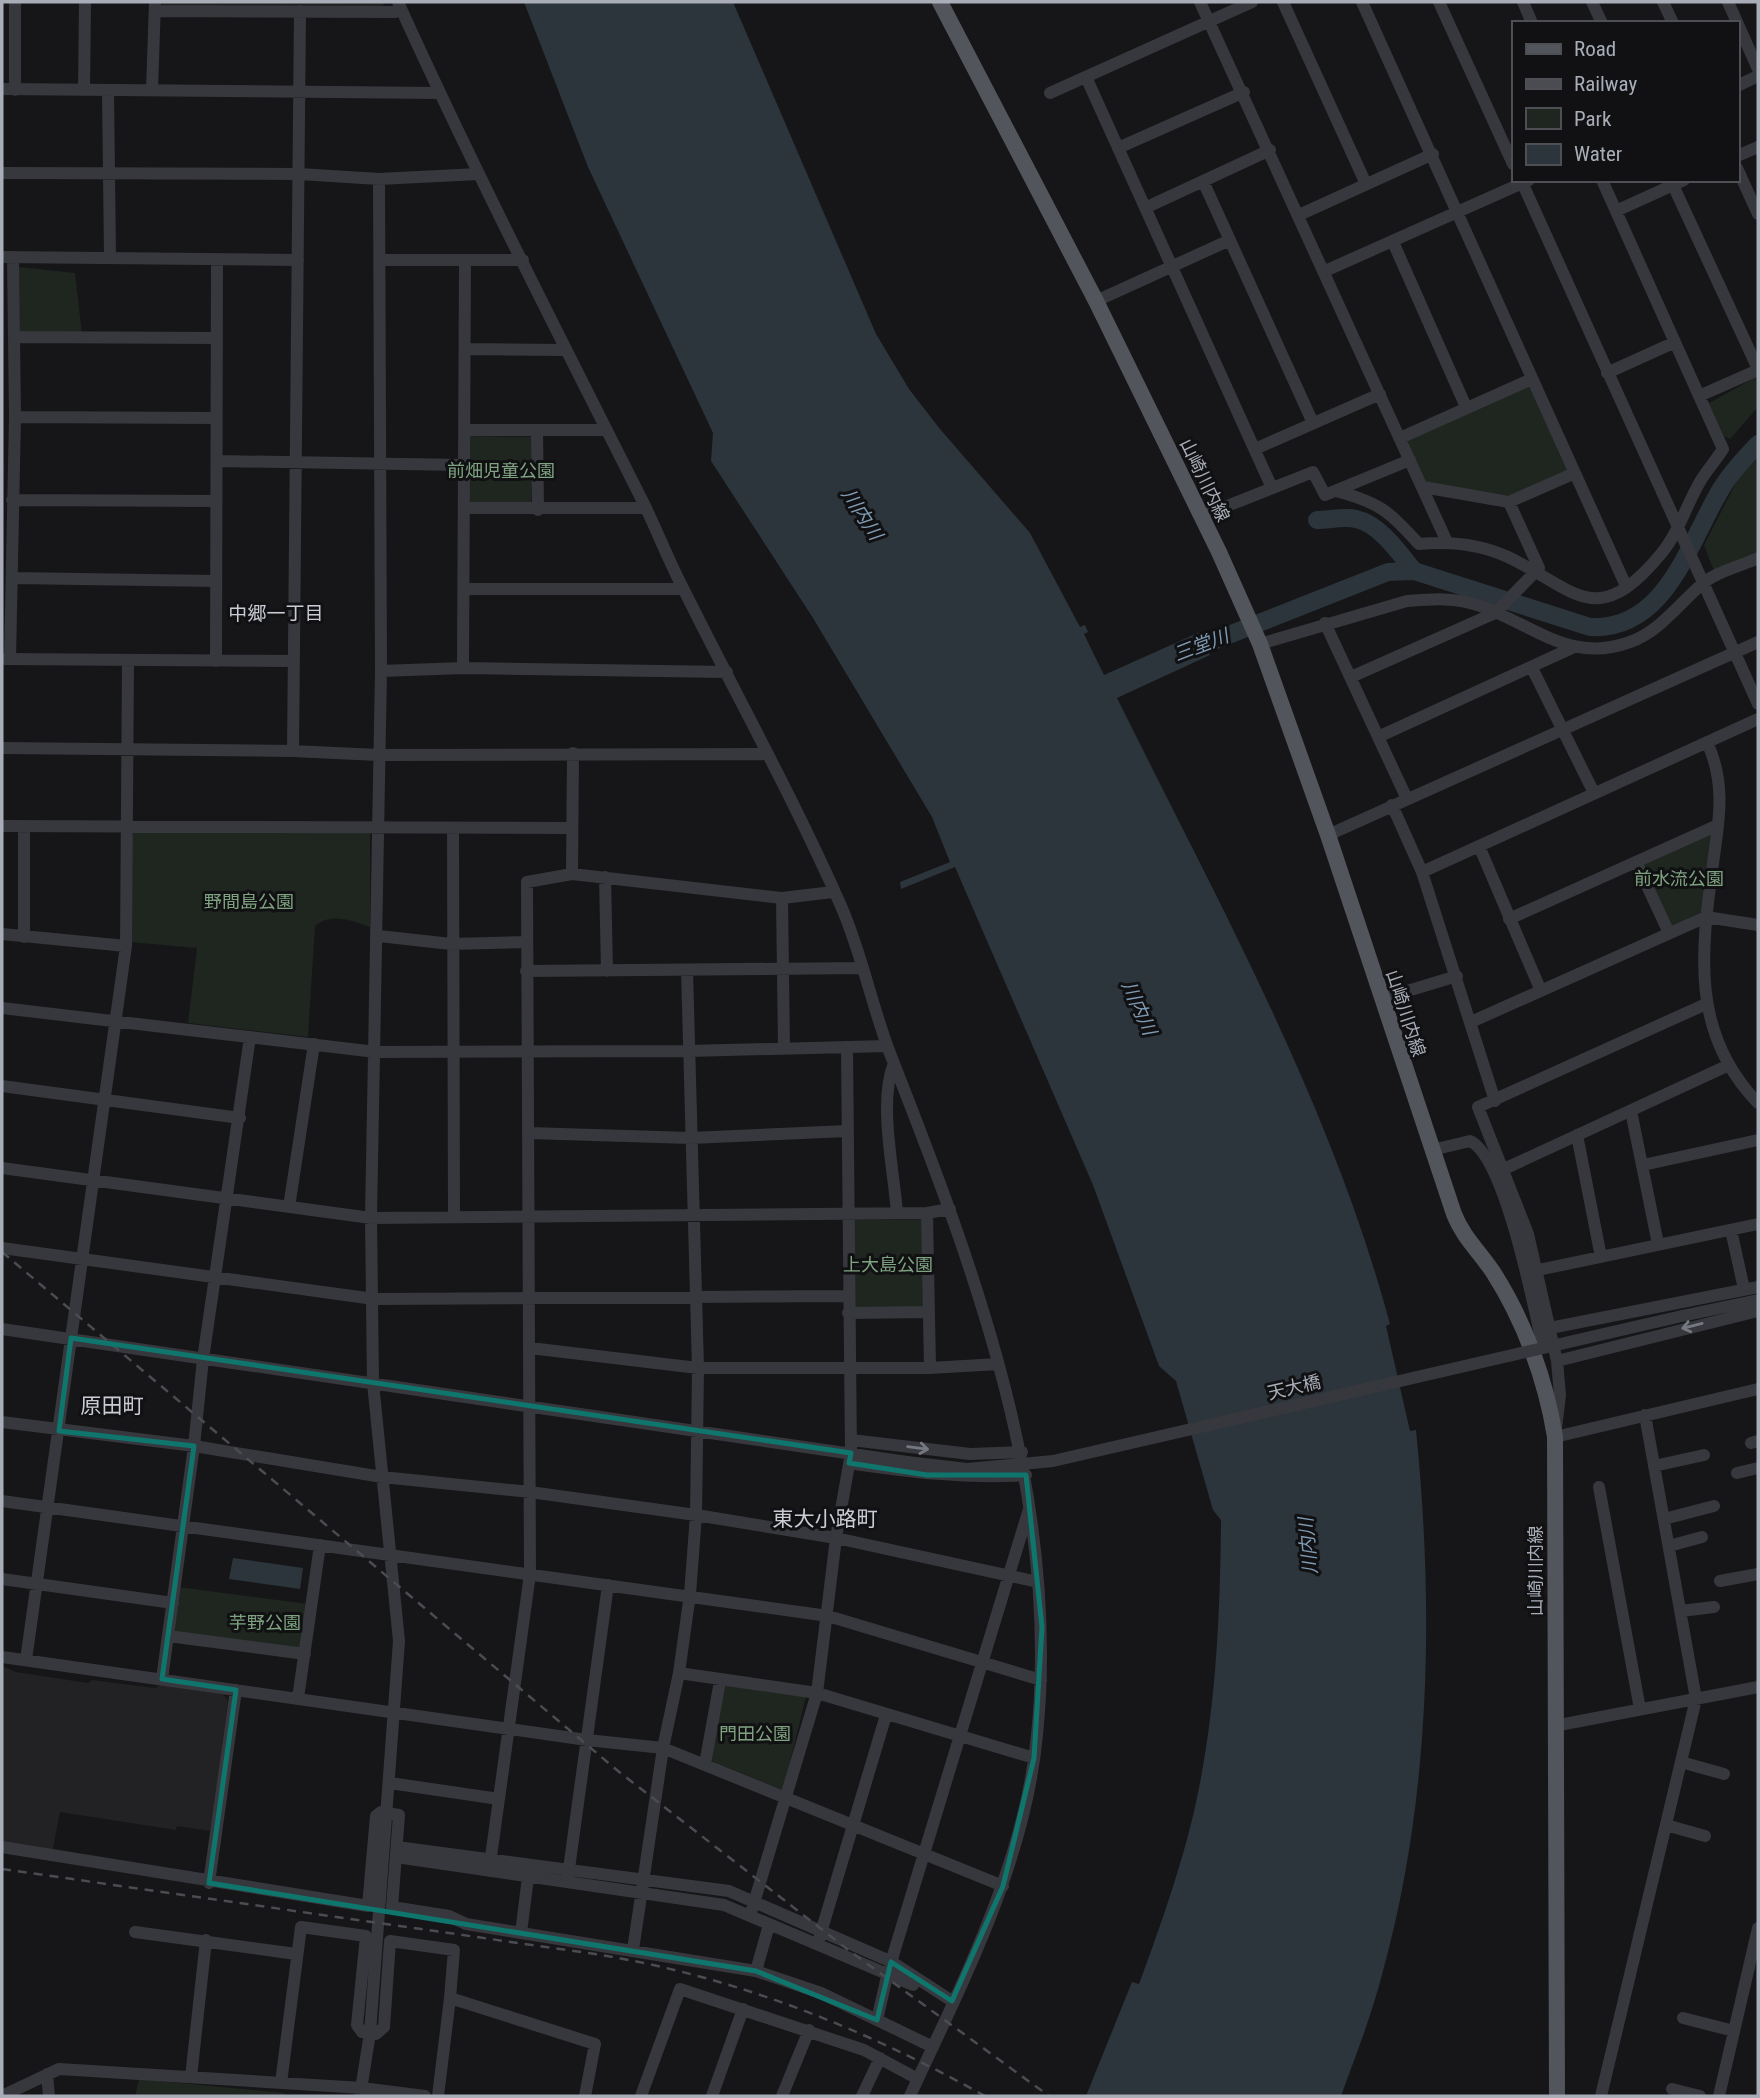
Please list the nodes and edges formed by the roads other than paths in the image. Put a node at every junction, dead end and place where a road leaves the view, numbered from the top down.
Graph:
1 (15, 2) edge
2 (85, 2) edge
3 (940, 2) edge
4 (1200, 2) edge
5 (1252, 2) edge
6 (1283, 2) edge
7 (1362, 2) edge
8 (1439, 2) edge
9 (1523, 2) edge
10 (1592, 2) edge
11 (1663, 2) edge
12 (1728, 2) edge
13 (399, 4) edge
14 (155, 6) edge
15 (300, 11) junction
16 (1211, 20) junction
17 (1531, 21) edge
18 (1601, 21) edge
19 (1672, 21) edge
20 (1737, 21) edge
21 (1739, 27) edge
22 (1758, 69) edge
23 (1758, 76) edge
24 (1086, 77) junction
25 (1739, 85) edge
26 (8, 90) edge
27 (83, 90) junction
28 (108, 90) junction
29 (152, 90) junction
30 (299, 92) junction
31 (1244, 92) junction
32 (438, 93) junction
33 (1050, 93) dead end
34 (1758, 147) edge
35 (1118, 148) junction
36 (1270, 150) junction
37 (1433, 154) junction
38 (1739, 155) edge
39 (1512, 162) edge
40 (1739, 172) edge
41 (2, 173) edge
42 (110, 173) junction
43 (299, 174) junction
44 (478, 174) junction
45 (379, 179) junction
46 (1203, 181) junction
47 (1522, 182) edge
48 (1524, 182) edge
49 (1603, 182) edge
50 (1678, 183) edge
51 (1366, 184) junction
52 (1145, 208) junction
53 (1616, 211) junction
54 (1457, 212) junction
55 (1758, 214) edge
56 (1299, 215) junction
57 (1230, 240) junction
58 (1393, 242) junction
59 (8, 257) edge
60 (110, 257) junction
61 (217, 260) junction
62 (298, 260) junction
63 (380, 260) junction
64 (523, 260) junction
65 (466, 261) junction
66 (1172, 267) junction
67 (1325, 271) junction
68 (1096, 301) junction
69 (14, 337) junction
70 (217, 338) junction
71 (1673, 343) junction
72 (466, 349) junction
73 (565, 350) junction
74 (1758, 369) edge
75 (1606, 373) junction
76 (1532, 379) junction
77 (1380, 394) junction
78 (1699, 396) junction
79 (1466, 407) junction
80 (15, 417) junction
81 (216, 418) junction
82 (1313, 423) junction
83 (466, 430) junction
84 (606, 430) junction
85 (537, 431) junction
86 (1400, 438) junction
87 (1255, 449) junction
88 (7, 457) edge
89 (1410, 460) junction
90 (217, 461) junction
91 (296, 462) junction
92 (380, 462) junction
93 (463, 465) junction
94 (1575, 472) junction
95 (1423, 487) junction
96 (1272, 488) junction
97 (1336, 491) junction
98 (12, 499) junction
99 (215, 501) junction
100 (1510, 502) junction
101 (465, 508) junction
102 (646, 508) junction
103 (538, 510) junction
104 (1202, 516) junction
105 (1679, 530) junction
106 (1447, 542) junction
107 (1758, 558) edge
108 (1532, 575) junction
109 (13, 578) junction
110 (216, 581) junction
111 (1702, 581) junction
112 (1626, 586) junction
113 (465, 589) junction
114 (683, 589) junction
115 (1498, 610) junction
116 (1325, 623) junction
117 (1758, 642) edge
118 (1260, 644) junction
119 (1572, 648) junction
120 (1734, 653) junction
121 (6, 659) edge
122 (128, 661) junction
123 (216, 661) junction
124 (294, 661) junction
125 (463, 668) junction
126 (1532, 668) junction
127 (381, 671) junction
128 (727, 673) junction
129 (1351, 677) junction
130 (1758, 704) edge
131 (1758, 719) edge
132 (1563, 728) junction
133 (1378, 737) junction
134 (1707, 742) junction
135 (2, 748) edge
136 (126, 748) junction
137 (293, 751) junction
138 (573, 753) junction
139 (768, 754) junction
140 (378, 755) junction
141 (1594, 793) junction
142 (1407, 799) junction
143 (1392, 805) junction
144 (2, 825) edge
145 (127, 825) junction
146 (1718, 825) junction
147 (24, 826) junction
148 (378, 828) junction
149 (571, 828) junction
150 (453, 829) junction
151 (1328, 835) junction
152 (1479, 846) junction
153 (1636, 862) junction
154 (1422, 872) junction
155 (572, 874) junction
156 (606, 877) junction
157 (833, 892) junction
158 (782, 898) junction
159 (1706, 917) junction
160 (1509, 919) junction
161 (1758, 925) edge
162 (1669, 933) junction
163 (2, 934) edge
164 (379, 936) junction
165 (24, 937) junction
166 (525, 942) junction
167 (451, 944) junction
168 (126, 946) junction
169 (862, 968) junction
170 (687, 970) junction
171 (526, 971) junction
172 (607, 971) junction
173 (783, 971) junction
174 (1457, 976) junction
175 (1541, 991) junction
176 (1381, 999) junction
177 (1706, 1004) junction
178 (2, 1008) edge
179 (115, 1021) junction
180 (1471, 1023) junction
181 (250, 1037) junction
182 (314, 1044) junction
183 (887, 1046) junction
184 (847, 1047) junction
185 (784, 1048) junction
186 (528, 1050) junction
187 (689, 1051) junction
188 (376, 1052) junction
189 (452, 1053) junction
190 (894, 1063) junction
191 (1729, 1065) junction
192 (2, 1086) edge
193 (1755, 1094) edge
194 (105, 1100) junction
195 (1495, 1101) junction
196 (1631, 1111) junction
197 (240, 1118) junction
198 (847, 1131) junction
199 (528, 1133) junction
200 (1577, 1135) junction
201 (691, 1138) junction
202 (1758, 1140) edge
203 (1432, 1150) junction
204 (1643, 1164) junction
205 (2, 1168) edge
206 (1504, 1169) junction
207 (93, 1180) junction
208 (227, 1198) junction
209 (289, 1207) junction
210 (950, 1209) junction
211 (848, 1213) junction
212 (897, 1213) junction
213 (928, 1213) junction
214 (529, 1215) junction
215 (454, 1217) junction
216 (694, 1217) junction
217 (372, 1218) junction
218 (1758, 1224) edge
219 (1731, 1230) junction
220 (1658, 1244) junction
221 (2, 1248) edge
222 (1601, 1256) junction
223 (82, 1258) junction
224 (1538, 1270) junction
225 (215, 1278) junction
226 (1758, 1287) edge
227 (1744, 1289) junction
228 (695, 1295) junction
229 (848, 1296) junction
230 (528, 1297) junction
231 (374, 1299) junction
232 (1758, 1300) edge
233 (1758, 1311) edge
234 (929, 1312) junction
235 (848, 1313) junction
236 (1550, 1328) junction
237 (2, 1329) edge
238 (71, 1338) junction
239 (530, 1348) junction
240 (1543, 1348) junction
241 (203, 1359) junction
242 (1557, 1362) junction
243 (998, 1364) junction
244 (850, 1366) junction
245 (698, 1368) junction
246 (930, 1368) junction
247 (373, 1383) junction
248 (1758, 1389) edge
249 (527, 1406) junction
250 (1645, 1415) junction
251 (2, 1422) edge
252 (697, 1430) junction
253 (59, 1431) junction
254 (1555, 1437) junction
255 (194, 1446) junction
256 (850, 1452) junction
257 (1022, 1452) junction
258 (1704, 1455) dead end
259 (1654, 1466) junction
260 (1758, 1468) edge
261 (1737, 1473) dead end
262 (1026, 1475) junction
263 (382, 1477) junction
264 (1599, 1488) dead end
265 (530, 1492) junction
266 (2, 1501) edge
267 (1030, 1505) junction
268 (1714, 1506) dead end
269 (48, 1507) junction
270 (696, 1515) junction
271 (1664, 1519) junction
272 (183, 1526) junction
273 (835, 1538) junction
274 (1702, 1538) dead end
275 (320, 1545) junction
276 (1669, 1546) junction
277 (390, 1555) junction
278 (1009, 1573) junction
279 (530, 1574) junction
280 (1758, 1574) edge
281 (2, 1578) edge
282 (1720, 1581) dead end
283 (1038, 1582) junction
284 (37, 1584) junction
285 (608, 1585) junction
286 (690, 1594) junction
287 (173, 1603) junction
288 (1714, 1606) dead end
289 (1681, 1611) junction
290 (828, 1616) junction
291 (168, 1636) junction
292 (305, 1654) junction
293 (2, 1657) edge
294 (26, 1660) junction
295 (982, 1664) junction
296 (679, 1673) junction
297 (162, 1679) junction
298 (1041, 1680) junction
299 (720, 1681) junction
300 (1758, 1687) edge
301 (236, 1690) junction
302 (817, 1693) junction
303 (298, 1698) junction
304 (1696, 1699) junction
305 (1640, 1709) junction
306 (396, 1712) junction
307 (886, 1714) junction
308 (1555, 1726) junction
309 (509, 1728) junction
310 (961, 1736) junction
311 (587, 1740) junction
312 (663, 1748) junction
313 (1034, 1758) junction
314 (1681, 1762) junction
315 (705, 1764) junction
316 (1724, 1774) dead end
317 (390, 1783) junction
318 (787, 1797) junction
319 (499, 1799) junction
320 (388, 1812) junction
321 (853, 1824) junction
322 (1666, 1825) junction
323 (1705, 1836) dead end
324 (2, 1847) edge
325 (396, 1852) junction
326 (925, 1852) junction
327 (491, 1865) junction
328 (569, 1869) junction
329 (528, 1877) junction
330 (643, 1879) junction
331 (209, 1883) junction
332 (567, 1883) junction
333 (1003, 1886) junction
334 (641, 1895) junction
335 (753, 1902) junction
336 (750, 1916) junction
337 (769, 1925) junction
338 (1758, 1928) edge
339 (820, 1931) junction
340 (135, 1932) dead end
341 (521, 1933) junction
342 (206, 1940) junction
343 (817, 1946) junction
344 (633, 1950) junction
345 (296, 1954) junction
346 (890, 1967) junction
347 (757, 1971) junction
348 (450, 1998) junction
349 (953, 2001) junction
350 (743, 2009) junction
351 (1683, 2018) dead end
352 (877, 2020) junction
353 (809, 2030) junction
354 (1734, 2031) junction
355 (370, 2033) junction
356 (933, 2047) junction
357 (880, 2058) junction
358 (47, 2074) junction
359 (191, 2077) junction
360 (918, 2079) junction
361 (281, 2083) junction
362 (1672, 2089) dead end
363 (361, 2092) edge
364 (2, 2096) edge
365 (49, 2096) edge
366 (425, 2096) edge
367 (438, 2096) edge
368 (585, 2096) edge
369 (641, 2096) edge
370 (712, 2096) edge
371 (782, 2096) edge
372 (862, 2096) edge
373 (910, 2096) edge
374 (1557, 2096) edge
375 (1601, 2096) edge
376 (1700, 2096) edge
377 (1719, 2096) edge

1 - 26 street
2 - 27 street
3 - 68 main road, 山崎川内線
4 - 16 street
5 - 16 street
6 - 51 street
7 - 37 street
8 - 39 street
9 - 17 street
10 - 18 street
11 - 19 street
12 - 20 street
13 - 15 street
13 - 32 street
14 - 15 street
14 - 29 street
15 - 30 street
16 - 24 street
16 - 31 street
21 - 22 street
23 - 25 street
24 - 33 street
24 - 35 street
26 - 27 street
27 - 28 street
28 - 29 street
28 - 42 street
29 - 30 street
30 - 32 street
30 - 43 street
31 - 35 street
31 - 36 street
32 - 44 street
34 - 38 street
35 - 52 street
36 - 46 street
36 - 56 street
37 - 51 street
37 - 54 street
40 - 55 street
41 - 42 street
42 - 43 street
42 - 60 street
43 - 45 street
43 - 62 street
44 - 45 street
44 - 64 street
45 - 63 street
46 - 52 street
46 - 57 street
47 - 54 street
48 - 75 street
49 - 53 street
50 - 53 street
50 - 74 street
51 - 56 street
52 - 66 street
53 - 71 street
54 - 58 street
54 - 76 street
56 - 67 street
57 - 66 street
57 - 82 street
58 - 67 street
58 - 79 street
59 - 60 street
59 - 69 street
60 - 61 street
61 - 62 street
61 - 70 street
62 - 91 street
63 - 65 street
63 - 92 street
64 - 65 street
64 - 73 street
65 - 72 street
66 - 68 street
66 - 87 street
67 - 77 street
68 - 104 main road, 山崎川内線
69 - 70 street
69 - 80 street
70 - 81 street
71 - 75 street
71 - 78 street
72 - 73 street
72 - 83 street
73 - 84 street
74 - 78 street
75 - 105 street
76 - 79 street
76 - 94 street
77 - 82 street
77 - 86 street
78 - 105 street
79 - 86 street
80 - 81 street
80 - 88 street
81 - 90 street
82 - 87 street
83 - 85 street
83 - 93 street
84 - 85 street
84 - 102 street
85 - 103 street
86 - 89 street
87 - 96 street
88 - 98 street
89 - 95 street
89 - 97 street
90 - 91 street
90 - 99 street
91 - 92 street
91 - 124 street
92 - 93 street
92 - 127 street
93 - 101 street
94 - 100 street
94 - 112 street
95 - 100 street
95 - 106 street
96 - 97 street
96 - 104 street
97 - 106 street
98 - 99 street
98 - 109 street
99 - 110 street
100 - 108 street
101 - 103 street
101 - 113 street
102 - 103 street
102 - 114 street
104 - 118 main road, 山崎川内線
105 - 111 street
105 - 112 street
106 - 108 street
107 - 111 street
108 - 112 street
108 - 115 street
109 - 110 street
109 - 121 street
110 - 123 street
111 - 119 street
111 - 120 street
113 - 114 street
113 - 125 street
114 - 128 street
115 - 116 street
115 - 119 street
115 - 129 street
116 - 118 street
116 - 129 street
117 - 120 street
118 - 151 main road, 山崎川内線
119 - 126 street
120 - 130 street
120 - 132 street
121 - 122 street
122 - 123 street
122 - 136 street
123 - 124 street
124 - 137 street
125 - 127 street
125 - 128 street
126 - 132 street
126 - 133 street
127 - 140 street
128 - 139 street
129 - 133 street
131 - 134 street
132 - 141 street
132 - 142 street
133 - 142 street
134 - 141 street
134 - 146 street
135 - 136 street
136 - 137 street
136 - 145 street
137 - 140 street
138 - 139 street
138 - 140 street
138 - 149 street
139 - 157 street
140 - 148 street
141 - 152 street
142 - 143 street
143 - 151 street
143 - 154 street
144 - 147 street
145 - 147 street
145 - 148 street
145 - 168 street
146 - 153 street
146 - 159 street
147 - 165 street
148 - 150 street
148 - 164 street
149 - 150 street
149 - 155 street
150 - 167 street
151 - 176 main road, 山崎川内線
152 - 154 street
152 - 160 street
153 - 160 street
153 - 162 street
154 - 174 street
155 - 156 street
155 - 166 street
156 - 158 street
156 - 172 street
157 - 158 street
157 - 169 street
158 - 173 street
159 - 161 street
159 - 162 street
159 - 177 street
160 - 175 street
162 - 175 street
163 - 165 street
164 - 167 street
164 - 188 street
165 - 168 street
166 - 167 street
166 - 171 street
167 - 189 street
168 - 179 street
169 - 173 street
169 - 183 street
170 - 172 street
170 - 173 street
170 - 187 street
171 - 172 street
171 - 186 street
173 - 185 street
174 - 176 street
174 - 180 street
175 - 180 street
176 - 203 main road, 山崎川内線
177 - 191 street
177 - 195 street
178 - 179 street
179 - 181 street
179 - 194 street
180 - 195 street
181 - 182 street
181 - 197 street
182 - 188 street
182 - 209 street
183 - 184 street
183 - 190 street
184 - 185 street
184 - 198 street
185 - 187 street
186 - 187 street
186 - 189 street
186 - 199 street
187 - 201 street
188 - 189 street
188 - 217 street
189 - 215 street
190 - 210 street
190 - 212 street
191 - 193 street
191 - 196 street
192 - 194 street
194 - 197 street
194 - 207 street
195 - 206 street
196 - 200 street
196 - 204 street
197 - 208 street
198 - 201 street
198 - 211 street
199 - 201 street
199 - 214 street
200 - 206 street
200 - 222 street
201 - 216 street
202 - 204 street
203 - 240 street
203 - 254 main road, 山崎川内線
204 - 220 street
205 - 207 street
206 - 224 street
207 - 208 street
207 - 223 street
208 - 209 street
208 - 225 street
209 - 217 street
210 - 213 street
210 - 243 street
211 - 212 street
211 - 216 street
211 - 229 street
212 - 213 street
213 - 234 street
214 - 215 street
214 - 216 street
214 - 230 street
215 - 217 street
216 - 228 street
217 - 231 street
218 - 219 street
219 - 220 street
219 - 227 street
220 - 222 street
221 - 223 street
222 - 224 street
223 - 225 street
223 - 238 street
224 - 236 street
225 - 231 street
225 - 241 street
226 - 227 street
227 - 236 street
228 - 229 street
228 - 230 street
228 - 245 street
229 - 235 street
230 - 231 street
230 - 239 street
231 - 247 street
232 - 240 street, 天大橋, bridge
233 -> 242 street
234 - 235 street
234 - 246 street
235 - 244 street
236 - 242 street
237 - 238 street
238 - 241 street
238 - 253 street
239 - 245 street
239 - 249 street
240 - 256 street, 天大橋, bridge
241 - 247 street
241 - 255 street
242 - 254 street
243 - 246 street
243 - 257 street
244 - 245 street
244 - 246 street
244 - 256 street
245 - 252 street
247 - 249 street
247 - 263 street
248 - 250 street
249 - 252 street
249 - 265 street
250 - 254 street
250 - 259 street
251 - 253 street
252 - 256 street
252 - 270 street
253 - 255 street
253 - 269 street
254 - 308 main road, 山崎川内線
255 - 263 street
255 - 272 street
256 -> 257 street
256 - 262 street
256 - 273 street
257 - 262 street
258 - 259 street
259 - 271 street
260 - 261 street
262 - 267 street
263 - 265 street
263 - 277 street
264 - 305 street
265 - 270 street
265 - 279 street
266 - 269 street
267 - 278 street
267 - 283 street
268 - 271 street
269 - 272 street
269 - 284 street
270 - 273 street
270 - 286 street
271 - 276 street
272 - 275 street
272 - 287 street
273 - 278 street
273 - 290 street
274 - 276 street
275 - 277 street
275 - 292 street
276 - 289 street
277 - 279 street
277 - 306 street
278 - 283 street
278 - 295 street
279 - 285 street
279 - 309 street
280 - 282 street
281 - 284 street
283 - 298 street
284 - 287 street
284 - 294 street
285 - 286 street
285 - 311 street
286 - 290 street
286 - 296 street
287 - 291 street
288 - 289 street
289 - 304 street
290 - 295 street
290 - 302 street
291 - 292 street
291 - 297 street
292 - 303 street
293 - 294 street
294 - 297 street
295 - 298 street
295 - 310 street
296 - 299 street
296 - 312 street
297 - 301 street
298 - 313 street
299 - 302 street
299 - 315 street
300 - 304 street
301 - 303 street
301 - 331 street
302 - 307 street
302 - 318 street
303 - 306 street
304 - 305 street
304 - 314 street
305 - 308 street
306 - 309 street
306 - 317 street
307 - 310 street
307 - 321 street
308 - 374 main road, 山崎川内線
309 - 311 street
309 - 319 street
310 - 313 street
310 - 326 street
311 - 312 street
311 - 328 street
312 - 315 street
312 - 330 street
313 - 333 street
314 - 316 street
314 - 322 street
315 - 318 street
317 - 319 street
317 - 320 street
318 - 321 street
318 - 335 street
319 - 327 street
320 - 325 street
320 - 331 street
320 - 355 street
321 - 326 street
321 - 339 street
322 - 323 street
322 - 375 street
324 - 331 street
325 - 327 street
325 - 341 street
326 - 333 street
326 - 346 street
327 - 328 street
327 - 329 street
328 - 330 street
328 - 332 street
329 - 332 street
329 - 341 street
330 - 334 street
330 - 335 street
332 - 334 street
333 - 349 street
334 - 336 street
334 - 344 street
335 - 336 street
335 - 339 street
336 - 337 street
337 - 343 street
337 - 347 street
338 - 354 street
339 - 343 street
339 - 346 street
340 - 342 street
341 - 344 street
342 - 345 street
342 - 359 street
343 - 346 street
344 - 347 street
345 - 355 street
345 - 361 street
346 - 349 street
346 - 352 street
347 - 352 street
348 - 355 street
348 - 367 street
348 - 368 street
349 - 356 street
350 - 353 street
350 - 369 street
350 - 370 street
351 - 354 street
352 - 356 street
353 - 357 street
353 - 371 street
354 - 377 street
355 - 363 street
356 - 360 street
357 - 360 street
357 - 372 street
358 - 359 street
358 - 364 street
358 - 365 street
359 - 361 street
360 - 373 street
361 - 363 street
362 - 376 street
363 - 366 street

